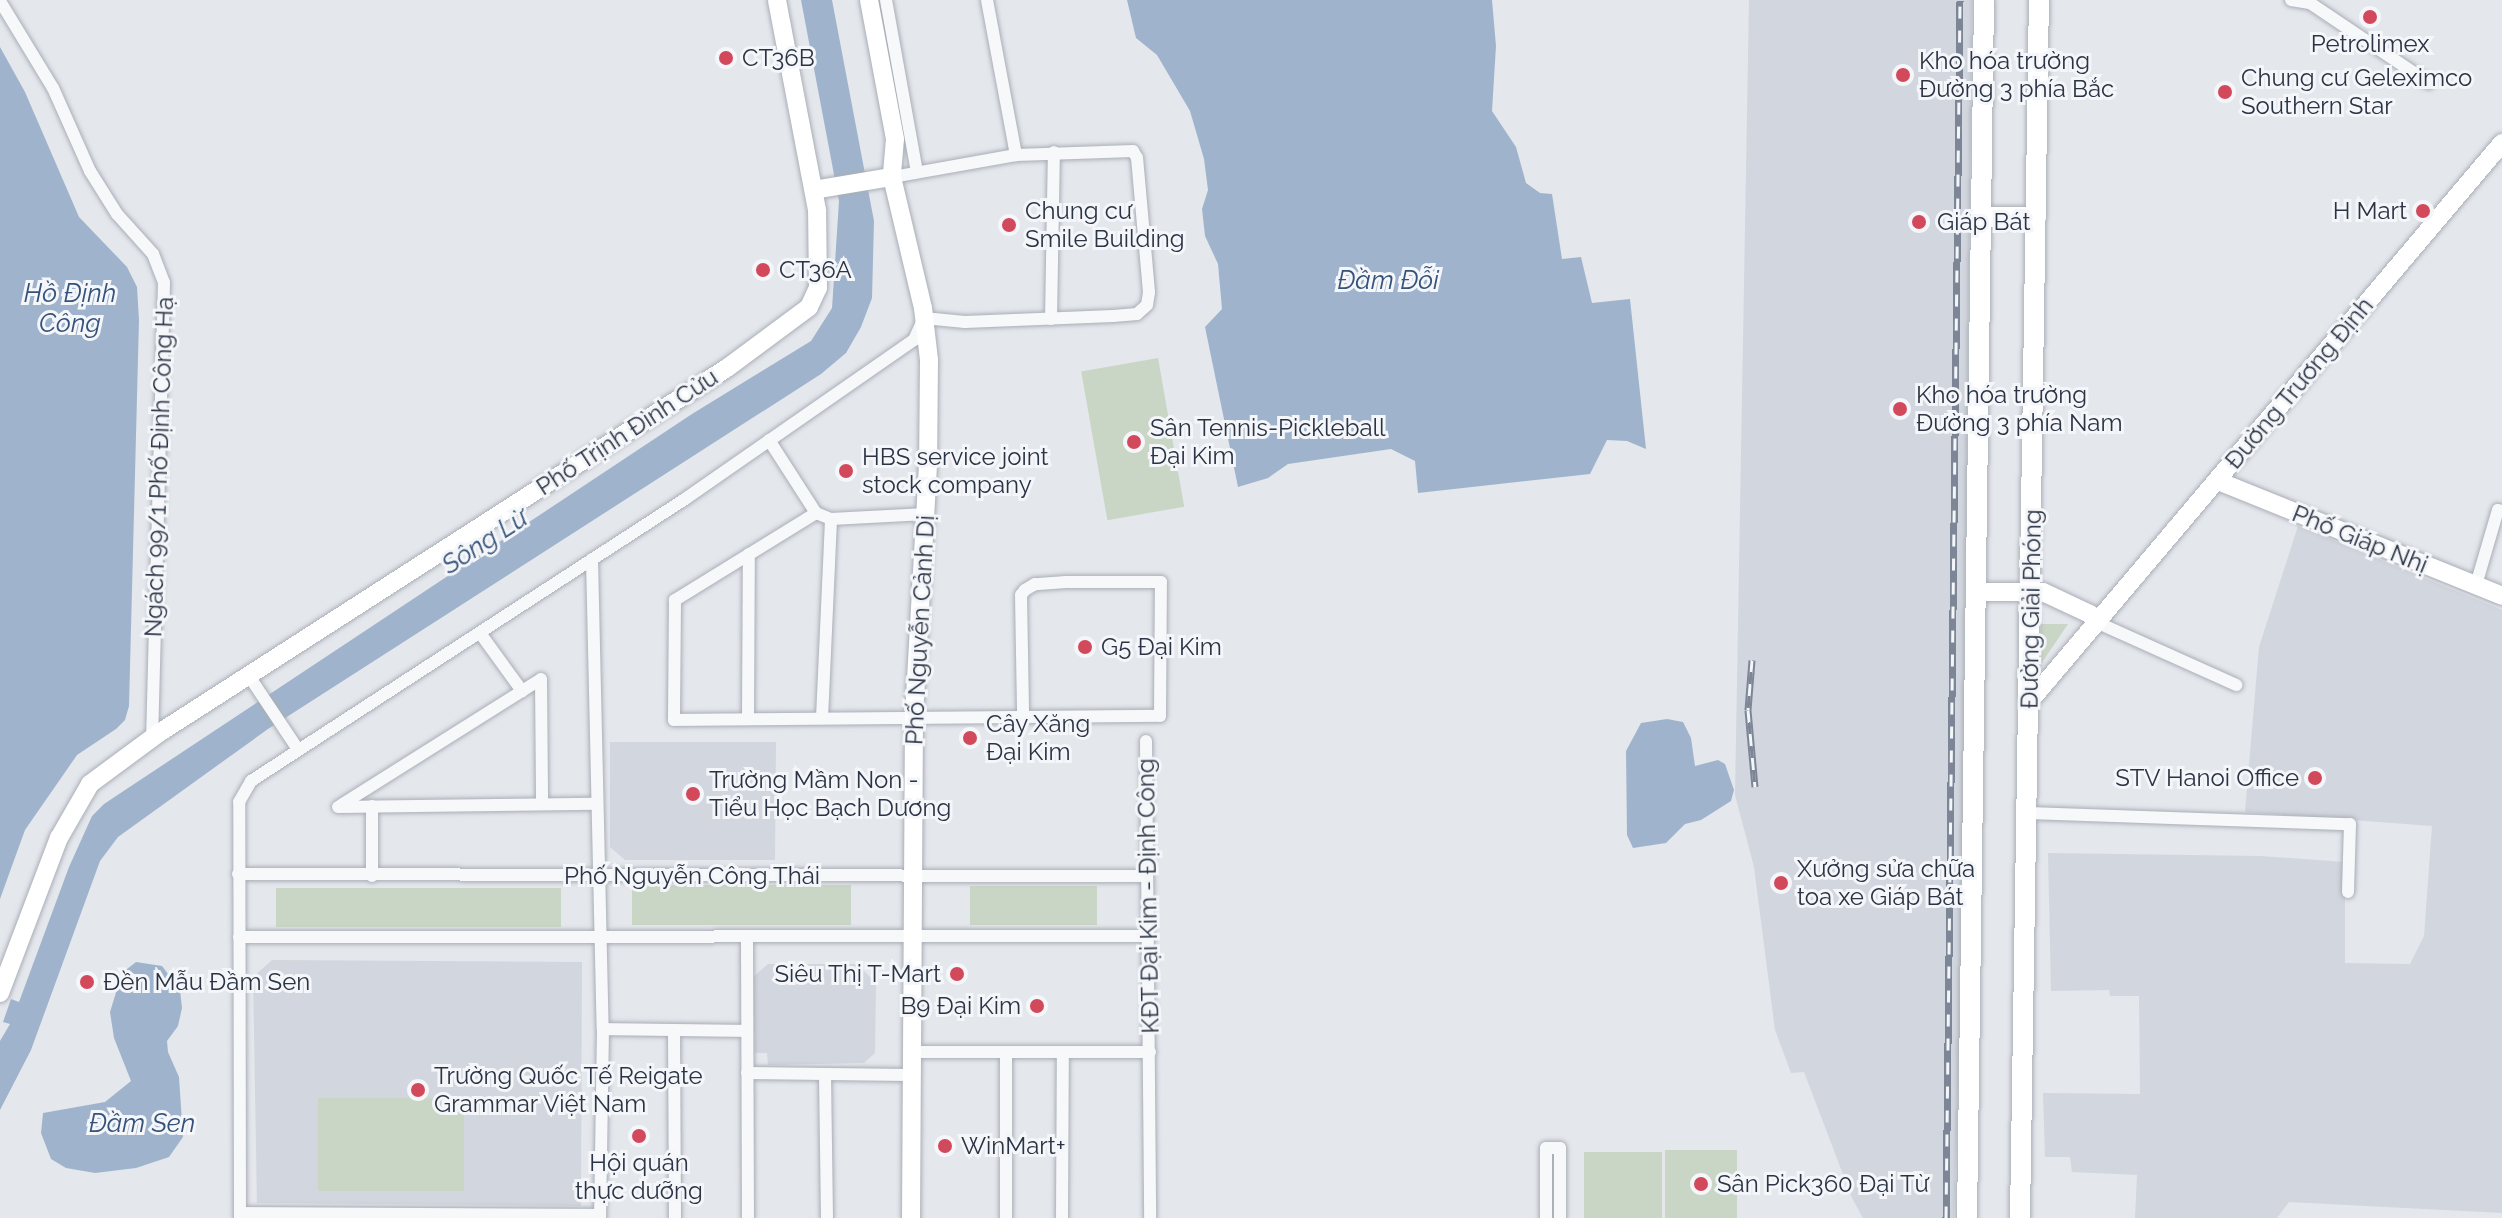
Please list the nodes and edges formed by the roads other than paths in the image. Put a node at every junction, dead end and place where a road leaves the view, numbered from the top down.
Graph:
1 (777, 0) edge
2 (869, 0) edge
3 (886, 0) edge
4 (987, 0) edge
5 (1984, 0) edge
6 (2039, 0) edge
7 (2291, 0) edge
8 (0, 1) edge
9 (2311, 1) edge
10 (2429, 83) dead end
11 (2502, 143) edge
12 (1054, 152) junction
13 (1016, 155) junction
14 (917, 172) junction
15 (884, 178) junction
16 (822, 189) junction
17 (1981, 217) junction
18 (2036, 217) junction
19 (924, 318) junction
20 (1051, 319) junction
21 (769, 440) junction
22 (2218, 481) junction
23 (2502, 511) edge
24 (816, 513) junction
25 (926, 514) junction
26 (831, 519) junction
27 (749, 554) junction
28 (592, 559) junction
29 (2476, 585) junction
30 (1976, 592) junction
31 (2031, 593) junction
32 (2502, 596) edge
33 (2096, 622) junction
34 (480, 633) junction
35 (254, 683) junction
36 (2236, 685) dead end
37 (522, 691) junction
38 (2030, 701) junction
39 (1023, 715) junction
40 (914, 717) junction
41 (822, 718) junction
42 (748, 719) junction
43 (152, 739) junction
44 (1146, 741) dead end
45 (297, 748) junction
46 (542, 804) junction
47 (596, 804) junction
48 (372, 806) junction
49 (2028, 813) junction
50 (238, 874) junction
51 (372, 876) junction
52 (597, 876) junction
53 (1146, 876) junction
54 (912, 877) junction
55 (2348, 892) dead end
56 (1146, 936) junction
57 (239, 937) junction
58 (747, 937) junction
59 (912, 937) junction
60 (599, 938) junction
61 (0, 993) edge
62 (603, 1029) junction
63 (674, 1030) junction
64 (747, 1031) junction
65 (910, 1052) junction
66 (1006, 1052) junction
67 (1063, 1052) junction
68 (1150, 1052) junction
69 (747, 1073) junction
70 (825, 1075) junction
71 (909, 1075) junction
72 (240, 1216) edge
73 (315, 1216) edge
74 (393, 1216) edge
75 (600, 1217) edge
76 (675, 1218) edge
77 (748, 1218) edge
78 (827, 1218) edge
79 (911, 1218) edge
80 (1006, 1218) edge
81 (1062, 1218) edge
82 (1150, 1218) edge
83 (1546, 1218) edge
84 (1560, 1218) edge
85 (1967, 1218) edge
86 (2020, 1218) edge

1 - 16 main road, Phố Trịnh Đình Cửu
2 - 15 main road, Phố Nguyễn Cảnh Dị
3 - 14 street
4 - 13 street
5 - 17 main road
6 - 18 main road, Đường Giải Phóng
7 - 9 street
8 - 43 street, Ngách 99/1 Phố Định Công Hạ
9 - 10 street
11 - 22 main road, Đường Trương Định
12 - 13 street
12 - 20 street
12 - 20 street
13 - 14 street
14 - 15 street
15 - 16 main road
15 - 19 main road, Phố Nguyễn Cảnh Dị
16 - 35 main road, Phố Trịnh Đình Cửu
17 - 18 main road
17 - 30 main road
18 - 31 main road, Đường Giải Phóng
19 - 20 street
19 - 21 street
19 - 25 main road, Phố Nguyễn Cảnh Dị
21 - 24 street
21 - 28 street
22 - 29 main road, Phố Giáp Nhị
22 - 33 main road, Đường Trương Định
23 - 29 street
24 - 26 street
24 - 27 street
25 - 26 street
25 - 40 main road, Phố Nguyễn Cảnh Dị
26 - 41 street
27 - 42 street
27 - 42 street
28 - 34 street
28 - 47 street
29 - 32 main road, Phố Giáp Nhị
30 - 31 main road
30 - 85 main road
31 - 33 main road
31 - 38 main road, Đường Giải Phóng
33 - 36 street
33 - 38 main road, Đường Trương Định
34 - 37 street
34 - 45 street
35 - 43 main road, Phố Trịnh Đình Cửu
35 - 45 street
37 - 46 street
37 - 48 street
38 - 49 main road, Đường Giải Phóng
39 - 39 street
39 - 40 street
40 - 41 street
40 - 54 main road, Phố Nguyễn Cảnh Dị
41 - 42 street
43 - 61 main road, Phố Trịnh Đình Cửu
44 - 53 street, KĐT Đại Kim - Định Công
45 - 50 street
46 - 47 street
46 - 48 street
47 - 52 street
48 - 51 street
49 - 55 street
49 - 86 main road, Đường Giải Phóng
50 - 51 street, Phố Nguyễn Công Thái
50 - 57 street
51 - 52 street, Phố Nguyễn Công Thái
52 - 54 street, Phố Nguyễn Công Thái
52 - 60 street
53 - 54 street, Phố Nguyễn Công Thái
53 - 56 street, KĐT Đại Kim - Định Công
54 - 59 main road, Phố Nguyễn Cảnh Dị
56 - 59 street
56 - 68 street, KĐT Đại Kim - Định Công
57 - 60 street
57 - 72 street
58 - 59 street
58 - 60 street
58 - 64 street
59 - 65 main road, Phố Nguyễn Cảnh Dị
60 - 62 street
62 - 63 street
62 - 75 street
63 - 64 street
63 - 76 street
64 - 69 street
65 - 66 street, KĐT Đại Kim - Định Công
65 - 71 main road, Phố Nguyễn Cảnh Dị
66 - 67 street, KĐT Đại Kim - Định Công
66 - 80 street
67 - 68 street, KĐT Đại Kim - Định Công
67 - 81 street
68 - 82 street, KĐT Đại Kim - Định Công
69 - 70 street
69 - 77 street
70 - 71 street
70 - 78 street
71 - 79 main road, Phố Nguyễn Cảnh Dị
72 - 73 street
73 - 74 street
74 - 75 street
83 - 84 street

